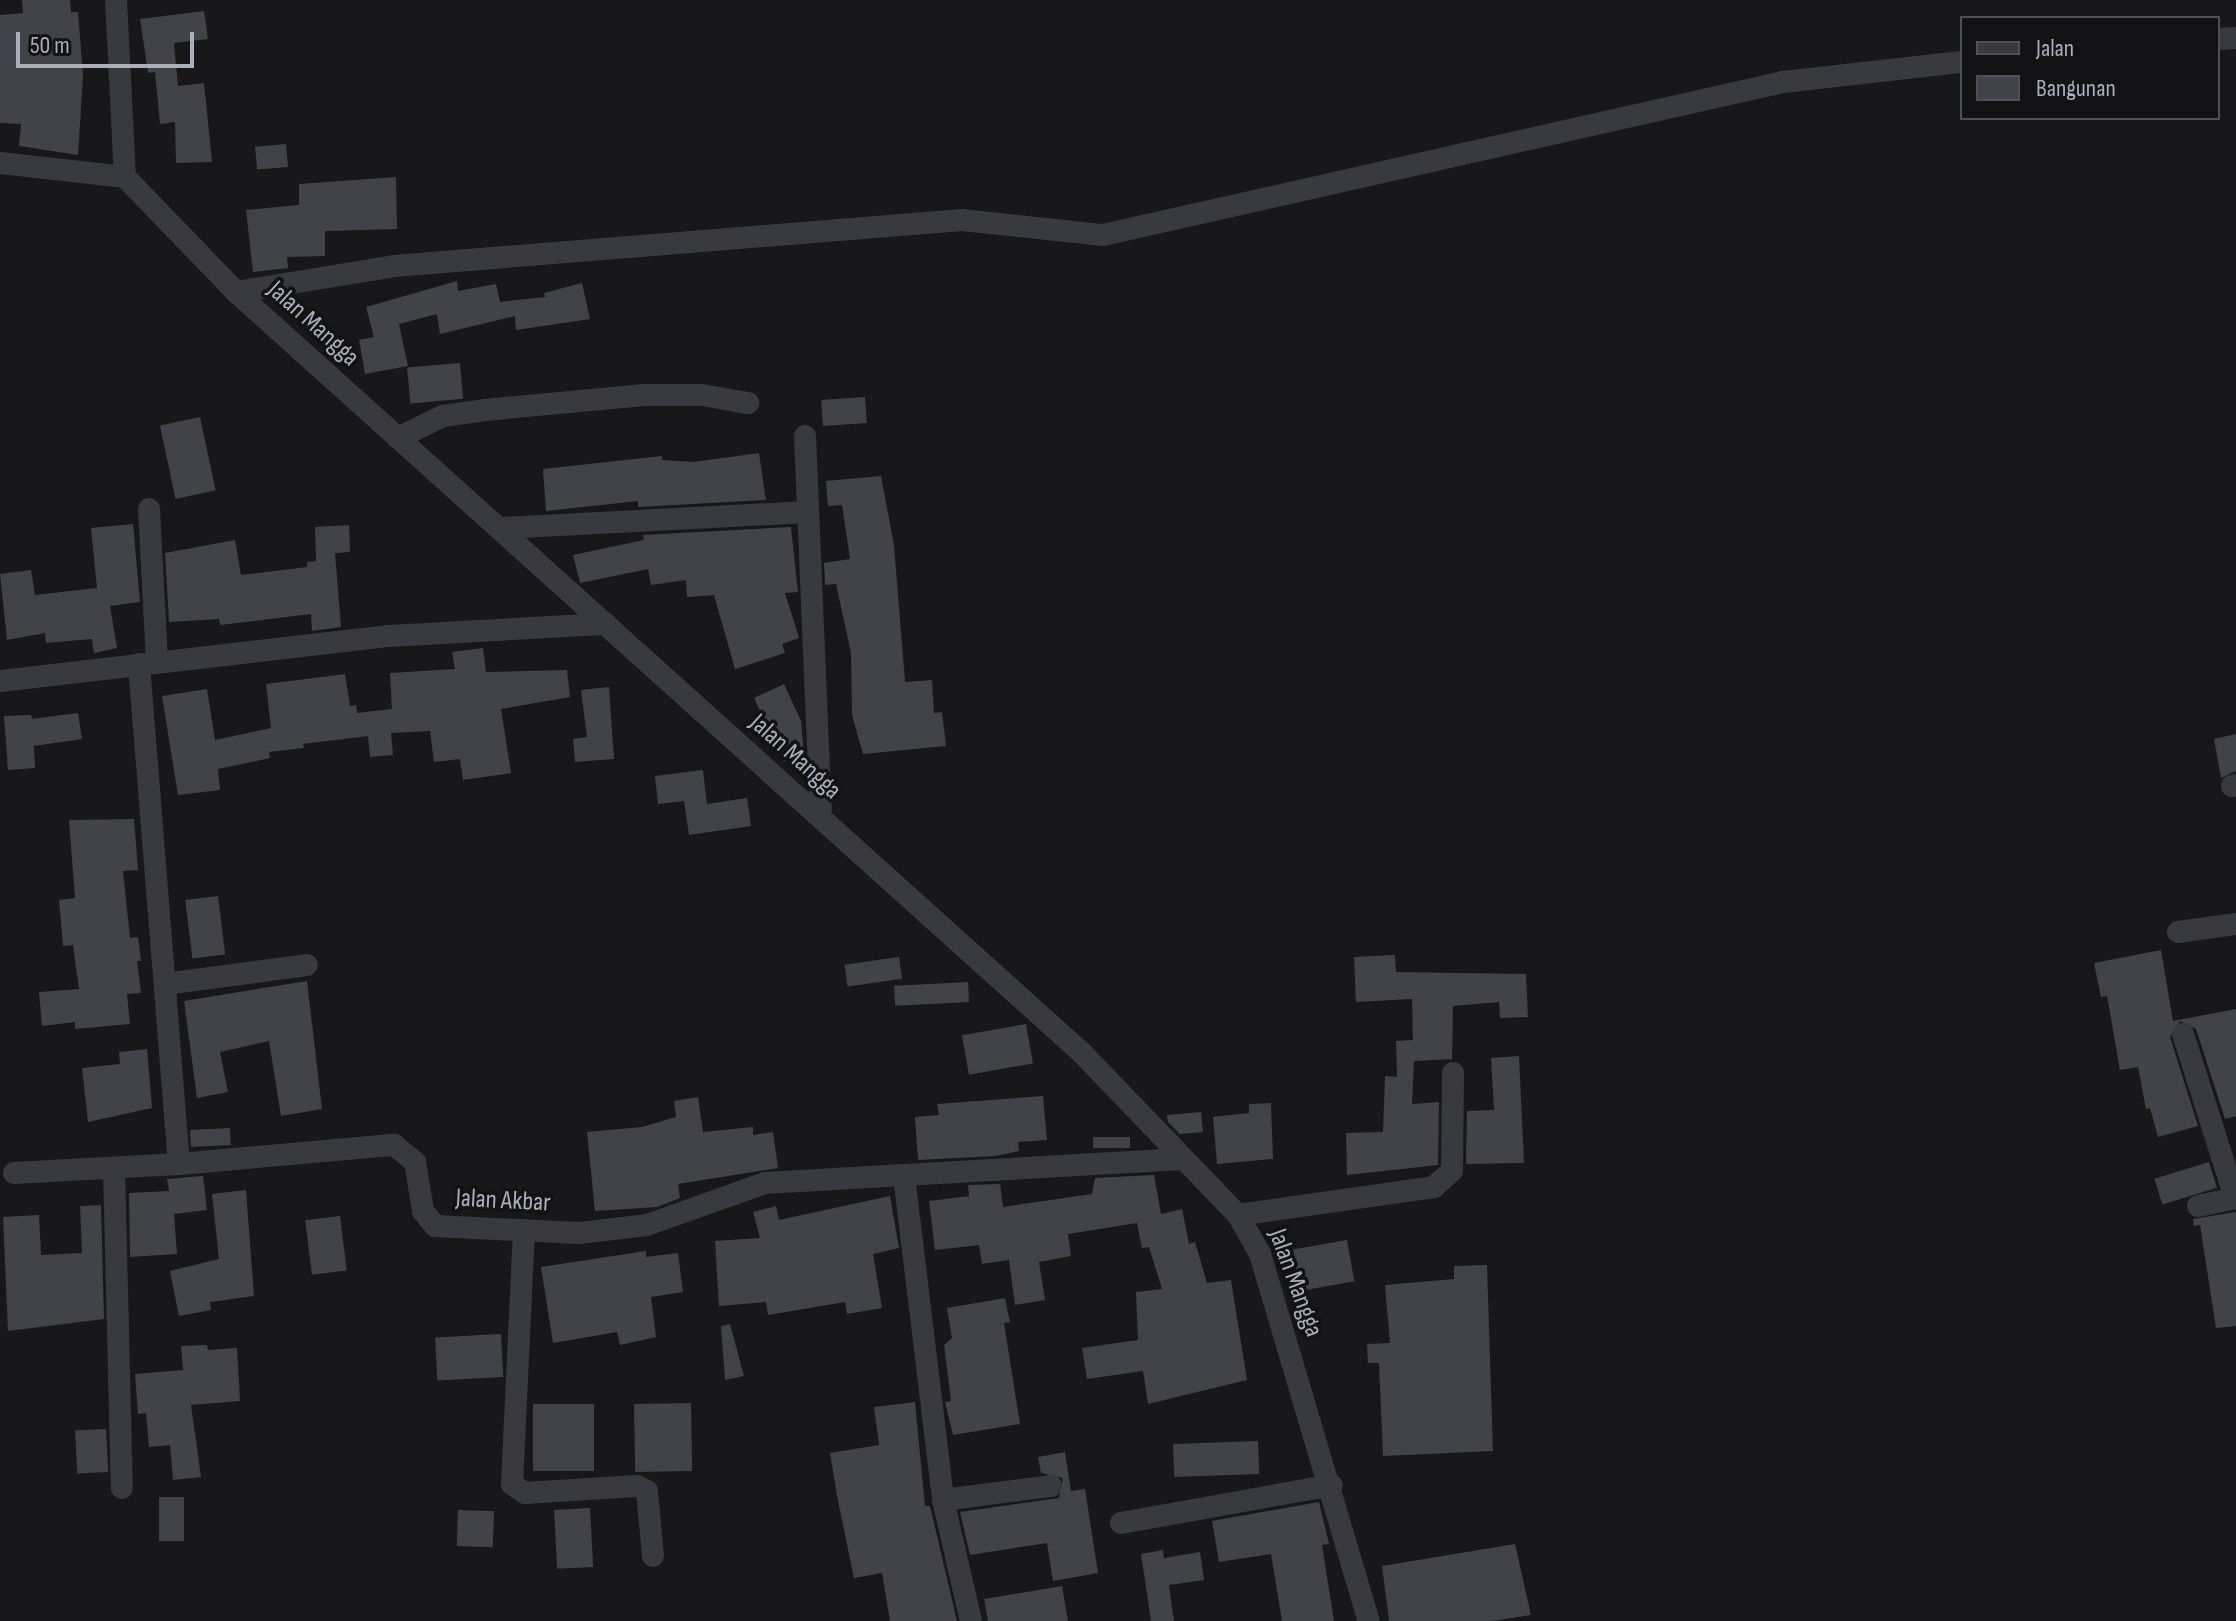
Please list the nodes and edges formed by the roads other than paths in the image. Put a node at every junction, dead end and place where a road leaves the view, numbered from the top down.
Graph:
1 (116, 0) edge
2 (1960, 62) edge
3 (0, 163) edge
4 (125, 177) junction
5 (236, 292) junction
6 (748, 403) dead end
7 (805, 436) dead end
8 (398, 438) junction
9 (149, 509) dead end
10 (808, 512) junction
11 (503, 528) junction
12 (606, 624) junction
13 (148, 663) junction
14 (0, 681) edge
15 (821, 818) junction
16 (2236, 924) edge
17 (2178, 932) dead end
18 (307, 965) dead end
19 (165, 984) junction
20 (2183, 1034) dead end
21 (1453, 1073) dead end
22 (1182, 1159) junction
23 (179, 1164) junction
24 (114, 1168) junction
25 (14, 1173) dead end
26 (904, 1176) junction
27 (2235, 1198) edge
28 (2198, 1206) dead end
29 (1238, 1215) junction
30 (524, 1230) junction
31 (1332, 1485) junction
32 (1051, 1486) dead end
33 (122, 1488) dead end
34 (943, 1500) junction
35 (1121, 1523) dead end
36 (653, 1556) dead end
37 (971, 1621) edge
38 (1369, 1621) edge

1 - 4 street
2 - 5 street
3 - 4 street
4 - 5 street, Jalan Mangga
5 - 8 street, Jalan Mangga
6 - 8 street
7 - 10 street
8 - 11 street, Jalan Mangga
9 - 13 street
10 - 11 street
10 - 15 street
11 - 12 street, Jalan Mangga
12 - 13 street
12 - 15 street, Jalan Mangga
13 - 14 street
13 - 19 street
15 - 22 street, Jalan Mangga
16 - 17 street
18 - 19 street
19 - 23 street
20 - 27 street
21 - 29 street
22 - 26 street, Jalan Akbar
22 - 29 street, Jalan Mangga
23 - 24 street, Jalan Akbar
23 - 30 street, Jalan Akbar
24 - 25 street, Jalan Akbar
24 - 33 street
26 - 30 street, Jalan Akbar
26 - 34 street
27 - 28 street
29 - 31 street, Jalan Mangga
30 - 36 street
31 - 35 street
31 - 38 street, Jalan Mangga
32 - 34 street
34 - 37 street

